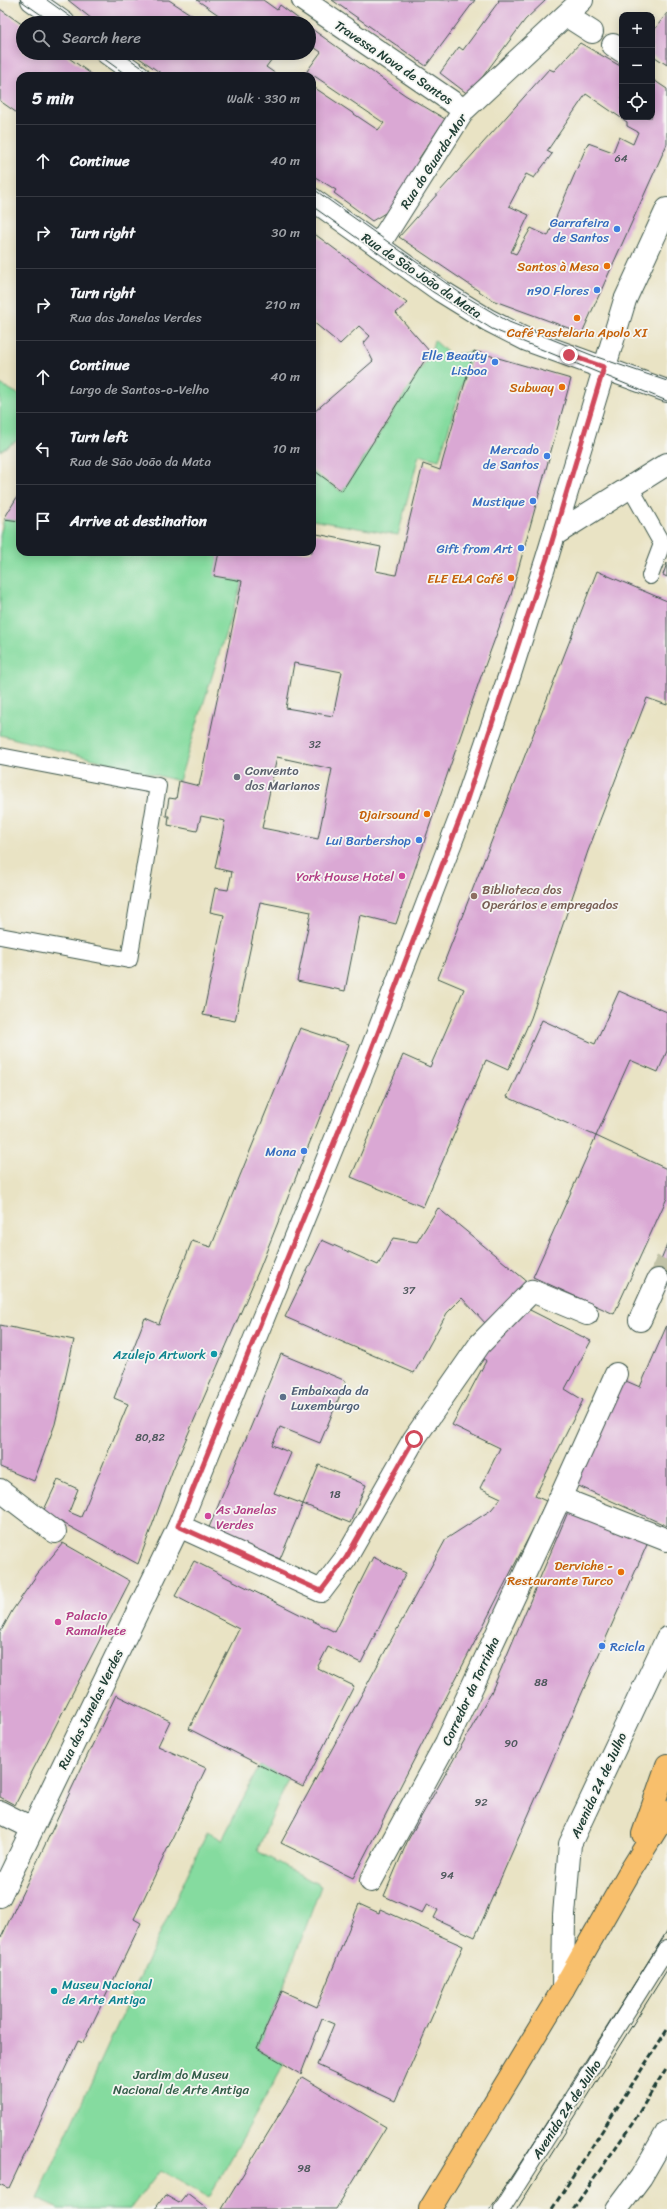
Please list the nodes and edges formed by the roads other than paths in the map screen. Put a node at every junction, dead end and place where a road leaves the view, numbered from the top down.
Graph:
1 (32, 0) edge
2 (303, 0) edge
3 (582, 0) edge
4 (54, 16) edge
5 (567, 16) junction
6 (592, 32) dead end
7 (116, 60) edge
8 (133, 72) edge
9 (464, 110) junction
10 (316, 202) edge
11 (667, 209) edge
12 (378, 246) junction
13 (604, 367) junction
14 (667, 391) edge
15 (667, 464) edge
16 (630, 487) junction
17 (554, 535) junction
18 (650, 576) dead end
19 (0, 756) edge
20 (0, 936) edge
21 (658, 1280) tunnel mouth
22 (587, 1314) dead end
23 (640, 1320) dead end
24 (616, 1374) dead end
25 (0, 1490) edge
26 (560, 1498) junction
27 (178, 1526) junction
28 (55, 1532) dead end
29 (667, 1540) edge
30 (667, 1638) edge
31 (667, 1765) edge
32 (0, 1812) edge
33 (667, 1812) edge
34 (32, 1828) junction
35 (629, 1873) junction
36 (371, 1881) dead end
37 (0, 1896) edge
38 (667, 1948) edge
39 (564, 1989) junction
40 (667, 2132) edge
41 (430, 2209) edge
42 (502, 2209) edge
43 (617, 2209) edge

1 - 4 street
2 - 9 street, Travessa Nova de Santos
3 - 5 street, Rua do Guarda-Mor
5 - 6 street
5 - 9 street, Rua do Guarda-Mor
7 - 8 street
9 - 12 street, Rua do Guarda-Mor
10 - 12 street, Rua de São João da Mata
11 - 13 street, Rua das Janelas Verdes
12 - 13 street, Rua de São João da Mata
13 - 14 street, Rua de São João da Mata
13 - 17 street, Rua das Janelas Verdes
15 - 16 street
16 - 17 street
16 - 18 lane
17 - 27 street, Rua das Janelas Verdes
19 - 20 lane
21 - 23 street
22 - 27 street
24 - 26 street, Corredor da Torrinha
25 - 28 street
26 - 29 street
26 - 36 street, Corredor da Torrinha
27 - 34 street, Rua das Janelas Verdes
30 - 39 street, Avenida 24 de Julho
31 - 35 main road
32 - 34 street
33 - 35 main road
34 - 37 street, Rua das Janelas Verdes
35 - 39 main road
38 - 42 lane, Avenida 24 de Julho
39 - 41 main road
40 - 43 street

